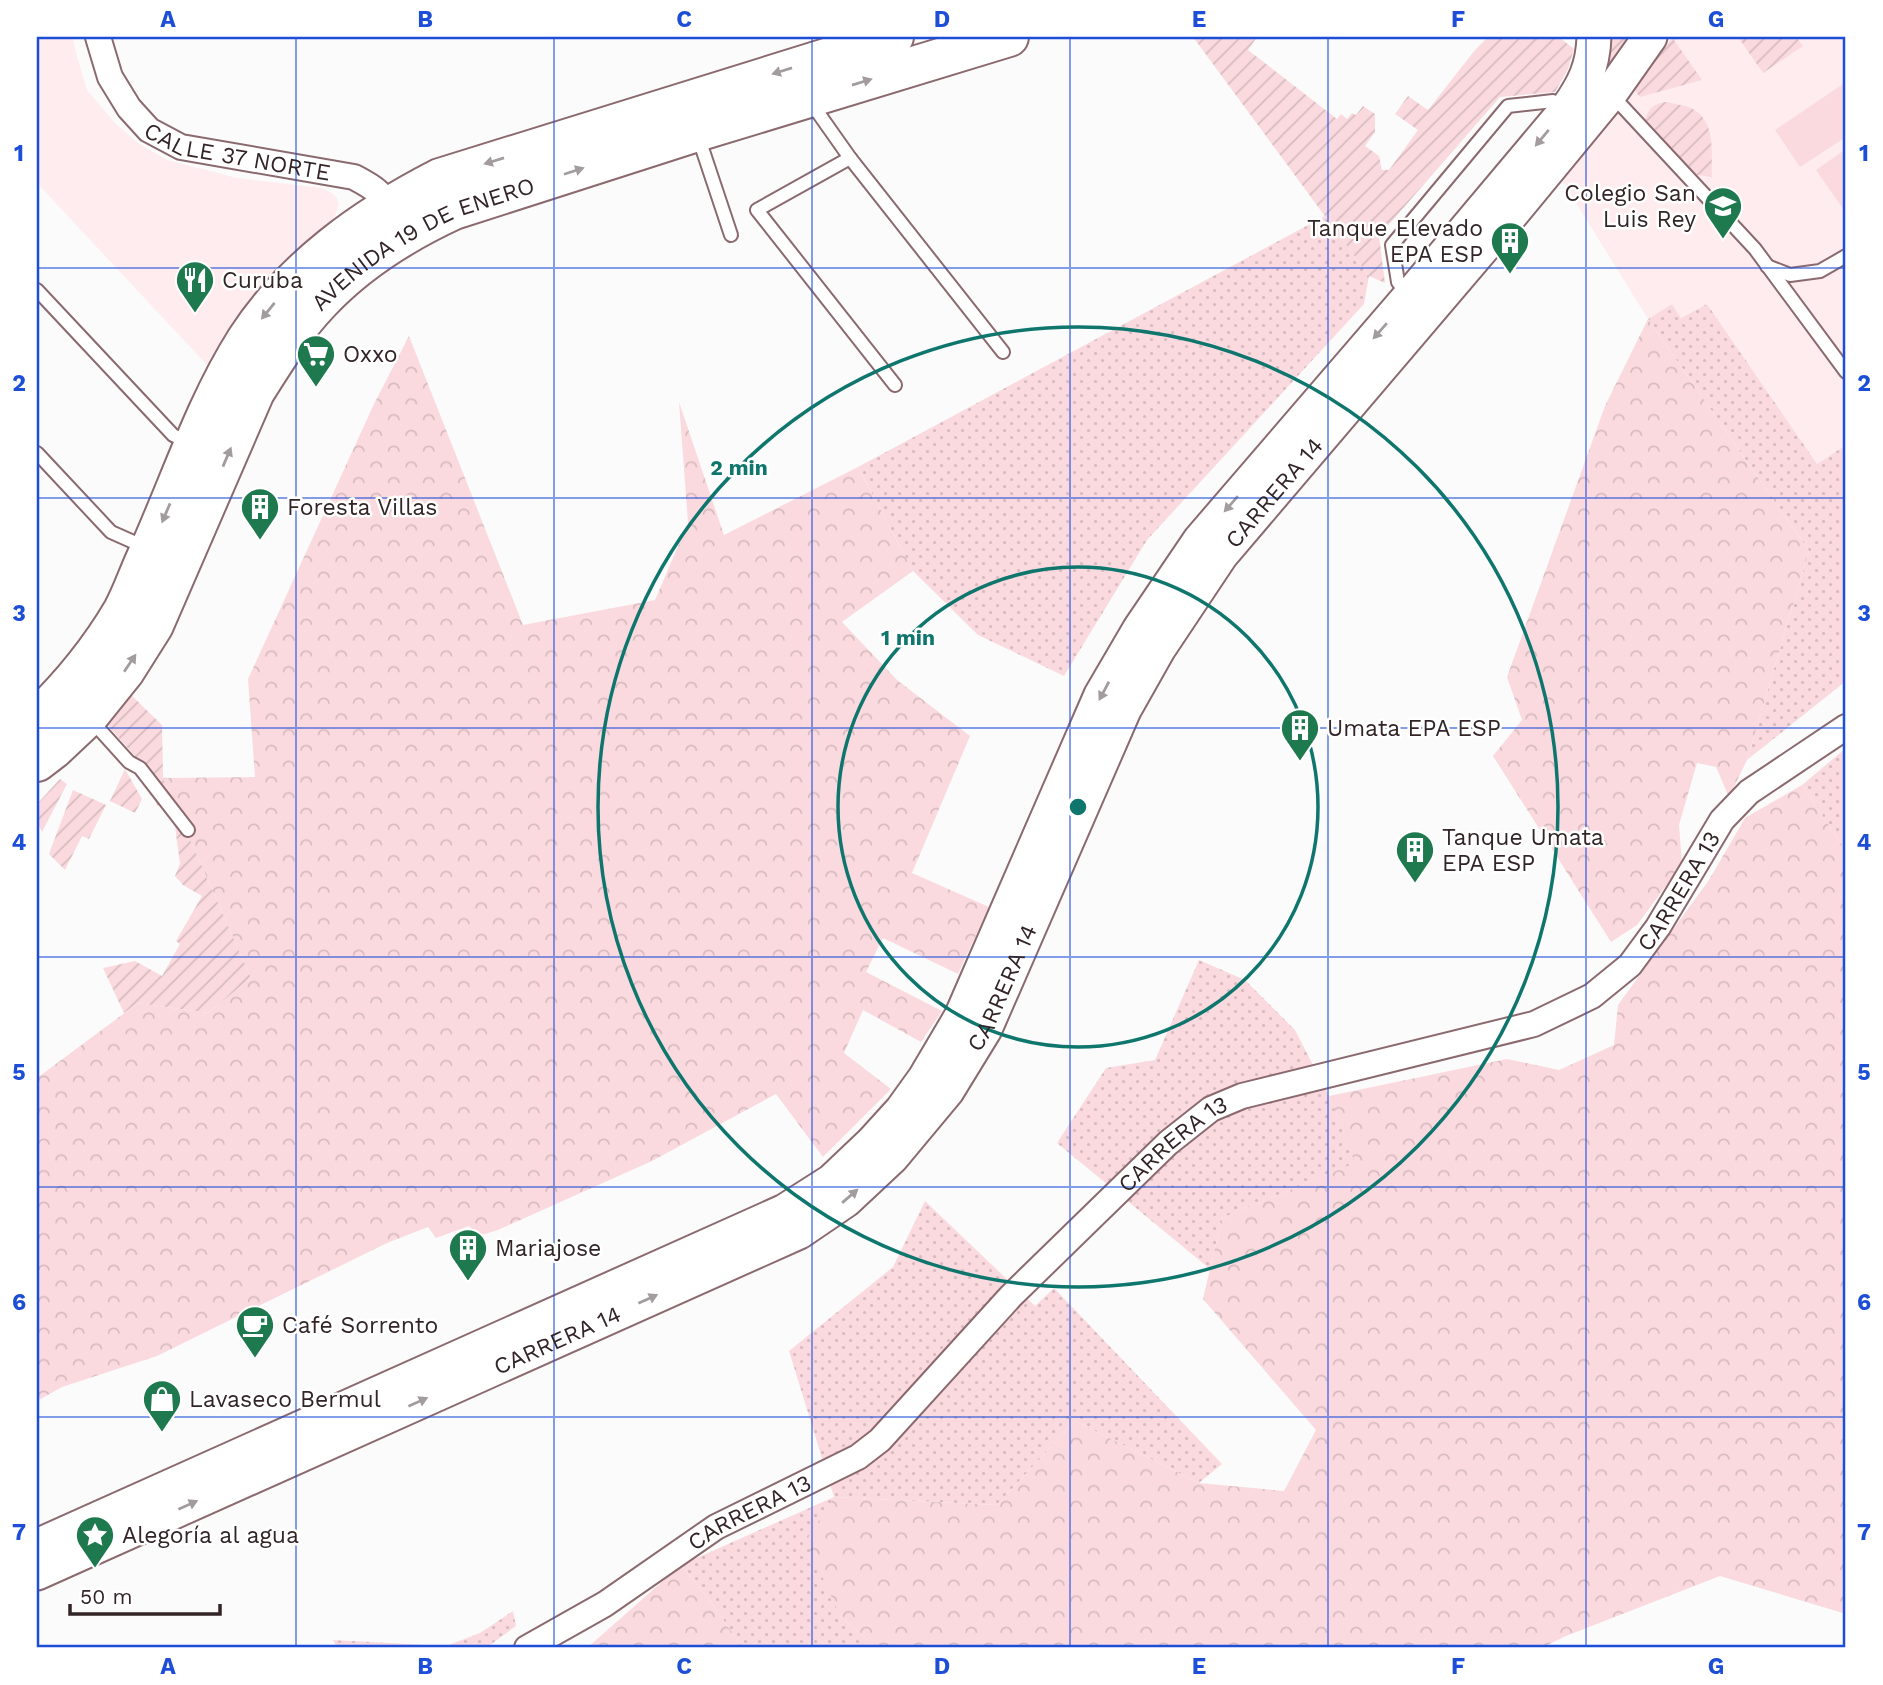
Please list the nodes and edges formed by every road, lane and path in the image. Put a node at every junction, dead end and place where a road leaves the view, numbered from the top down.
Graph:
1 (98, 37) edge
2 (894, 37) edge
3 (1009, 37) edge
4 (1594, 37) edge
5 (1650, 37) edge
6 (813, 97) junction
7 (1607, 98) junction
8 (1567, 108) junction
9 (697, 132) junction
10 (849, 158) junction
11 (396, 221) junction
12 (731, 235) dead end
13 (1846, 256) edge
14 (1767, 265) junction
15 (37, 290) edge
16 (1409, 297) junction
17 (1003, 352) dead end
18 (1846, 372) edge
19 (895, 385) dead end
20 (194, 445) junction
21 (37, 453) edge
22 (150, 549) junction
23 (68, 708) edge
24 (1846, 727) edge
25 (37, 762) edge
26 (188, 830) dead end
27 (37, 1546) edge
28 (37, 1573) edge
29 (527, 1648) edge

1 - 11 street, CALLE 37 NORTE
2 -> 11 main road, AVENIDA 19 DE ENERO
6 -> 3 main road, AVENIDA 19 DE ENERO
4 - 8 main road, CARRERA 14
5 - 7 main road, CARRERA 14
6 - 9 main road, AVENIDA 19 DE ENERO
6 - 10 lane
7 - 14 lane
28 -> 7 main road, CARRERA 14
8 -> 16 main road, CARRERA 14
8 - 16 lane
11 -> 9 main road, AVENIDA 19 DE ENERO
9 - 12 lane
10 - 17 lane
10 - 19 lane
11 -> 20 main road, AVENIDA 19 DE ENERO
23 -> 11 main road, AVENIDA 19 DE ENERO
13 - 14 lane
14 - 18 lane
15 - 20 lane
16 -> 27 main road, CARRERA 14
20 -> 22 main road, AVENIDA 19 DE ENERO
21 - 22 lane
22 - 23 main road, AVENIDA 19 DE ENERO
23 - 25 main road, AVENIDA 19 DE ENERO
23 - 26 lane
24 - 29 street, CARRERA 13

